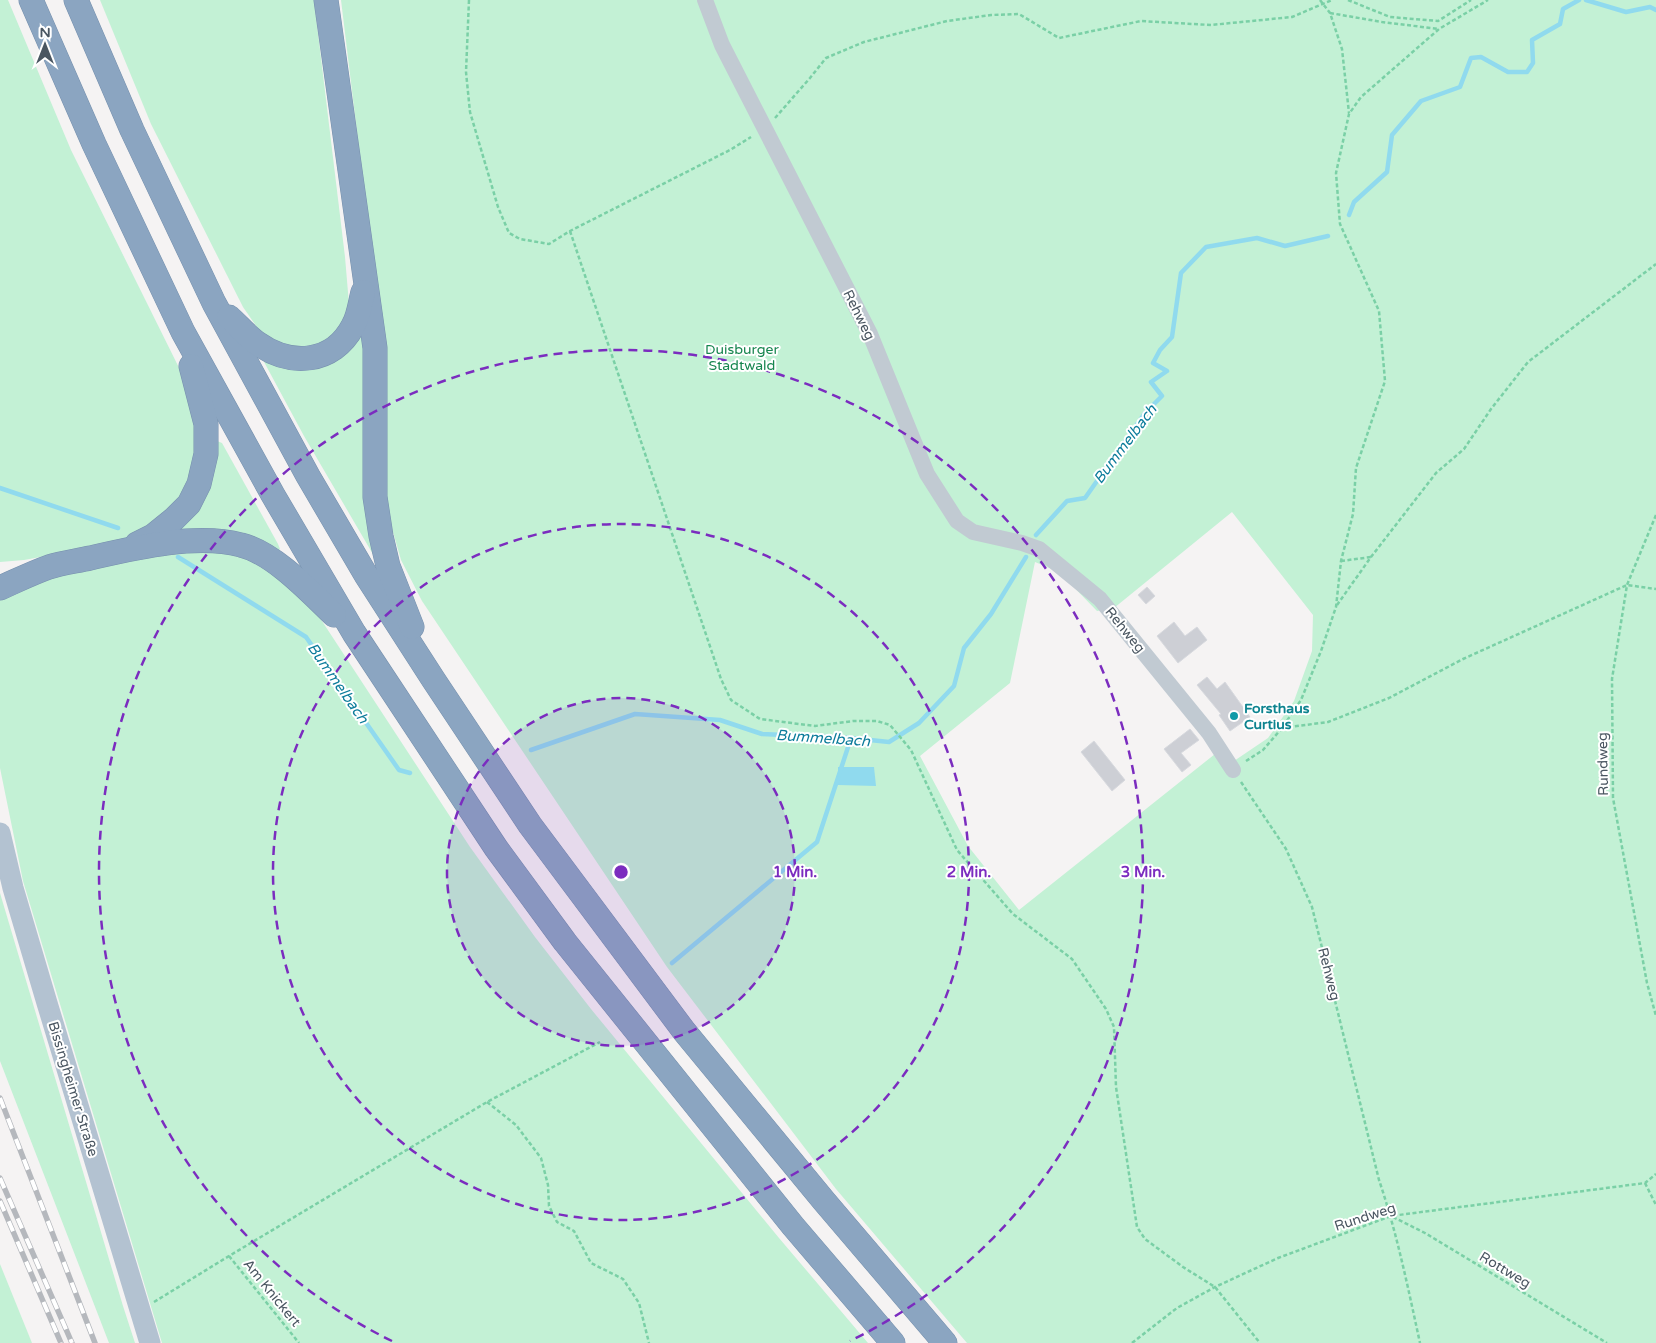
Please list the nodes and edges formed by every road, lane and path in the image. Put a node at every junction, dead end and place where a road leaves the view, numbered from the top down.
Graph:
1 (31, 0) edge
2 (76, 0) edge
3 (326, 0) edge
4 (469, 0) edge
5 (706, 0) edge
6 (1320, 0) edge
7 (1332, 0) edge
8 (1348, 0) edge
9 (1471, 0) edge
10 (1488, 0) edge
11 (1323, 4) junction
12 (1330, 13) junction
13 (1439, 29) junction
14 (1349, 114) junction
15 (764, 129) junction
16 (570, 232) junction
17 (1656, 264) edge
18 (365, 283) junction
19 (214, 303) junction
20 (183, 332) junction
21 (1656, 515) edge
22 (124, 550) junction
23 (1371, 557) junction
24 (1341, 561) junction
25 (50, 567) junction
26 (0, 568) edge
27 (1627, 585) junction
28 (0, 588) edge
29 (1656, 589) edge
30 (1336, 607) junction
31 (354, 633) junction
32 (433, 680) junction
33 (1282, 728) junction
34 (1233, 770) junction
35 (0, 833) edge
36 (1656, 1016) edge
37 (600, 1042) dead end
38 (487, 1102) junction
39 (1656, 1174) edge
40 (1645, 1184) junction
41 (1656, 1205) edge
42 (1391, 1216) junction
43 (228, 1256) junction
44 (1215, 1287) junction
45 (140, 1311) junction
46 (150, 1343) edge
47 (299, 1343) edge
48 (649, 1343) edge
49 (893, 1343) edge
50 (946, 1343) edge
51 (1132, 1343) edge
52 (1260, 1343) edge
53 (1420, 1343) edge
54 (1607, 1343) edge

1 - 20 highway
2 - 19 highway
3 - 18 highway
4 - 16 path
5 - 15 lane, Rehweg
6 - 11 path
7 - 11 path
8 - 9 path
10 - 13 path
11 - 12 path
11 - 15 path
12 - 13 path
12 - 14 path
13 - 14 path
14 - 24 path
15 - 16 path
15 - 34 lane, Rehweg
16 - 44 path
17 - 23 path
18 - 19 highway
18 - 32 highway
19 - 32 highway
20 - 22 highway
20 - 31 highway
21 - 27 path, Rundweg
22 - 25 highway
22 - 31 highway
23 - 24 path
23 - 30 path
24 - 30 path
25 - 26 highway
25 - 28 highway
27 - 29 path
27 - 33 path
27 - 36 path, Rundweg
30 - 33 path
31 - 49 highway
32 - 50 highway
33 - 34 path
34 - 42 path, Rehweg
35 - 45 main road, Bissingheimer Straße
37 - 38 path
38 - 43 path
38 - 48 path
39 - 40 path
40 - 41 path
40 - 42 path, Rundweg
42 - 44 path, Rundweg
42 - 53 path, Rehweg
42 - 54 path, Rottweg
43 - 45 path
43 - 47 path, Am Knickert
44 - 51 path, Rundweg
44 - 52 path
45 - 46 main road, Bissingheimer Straße

